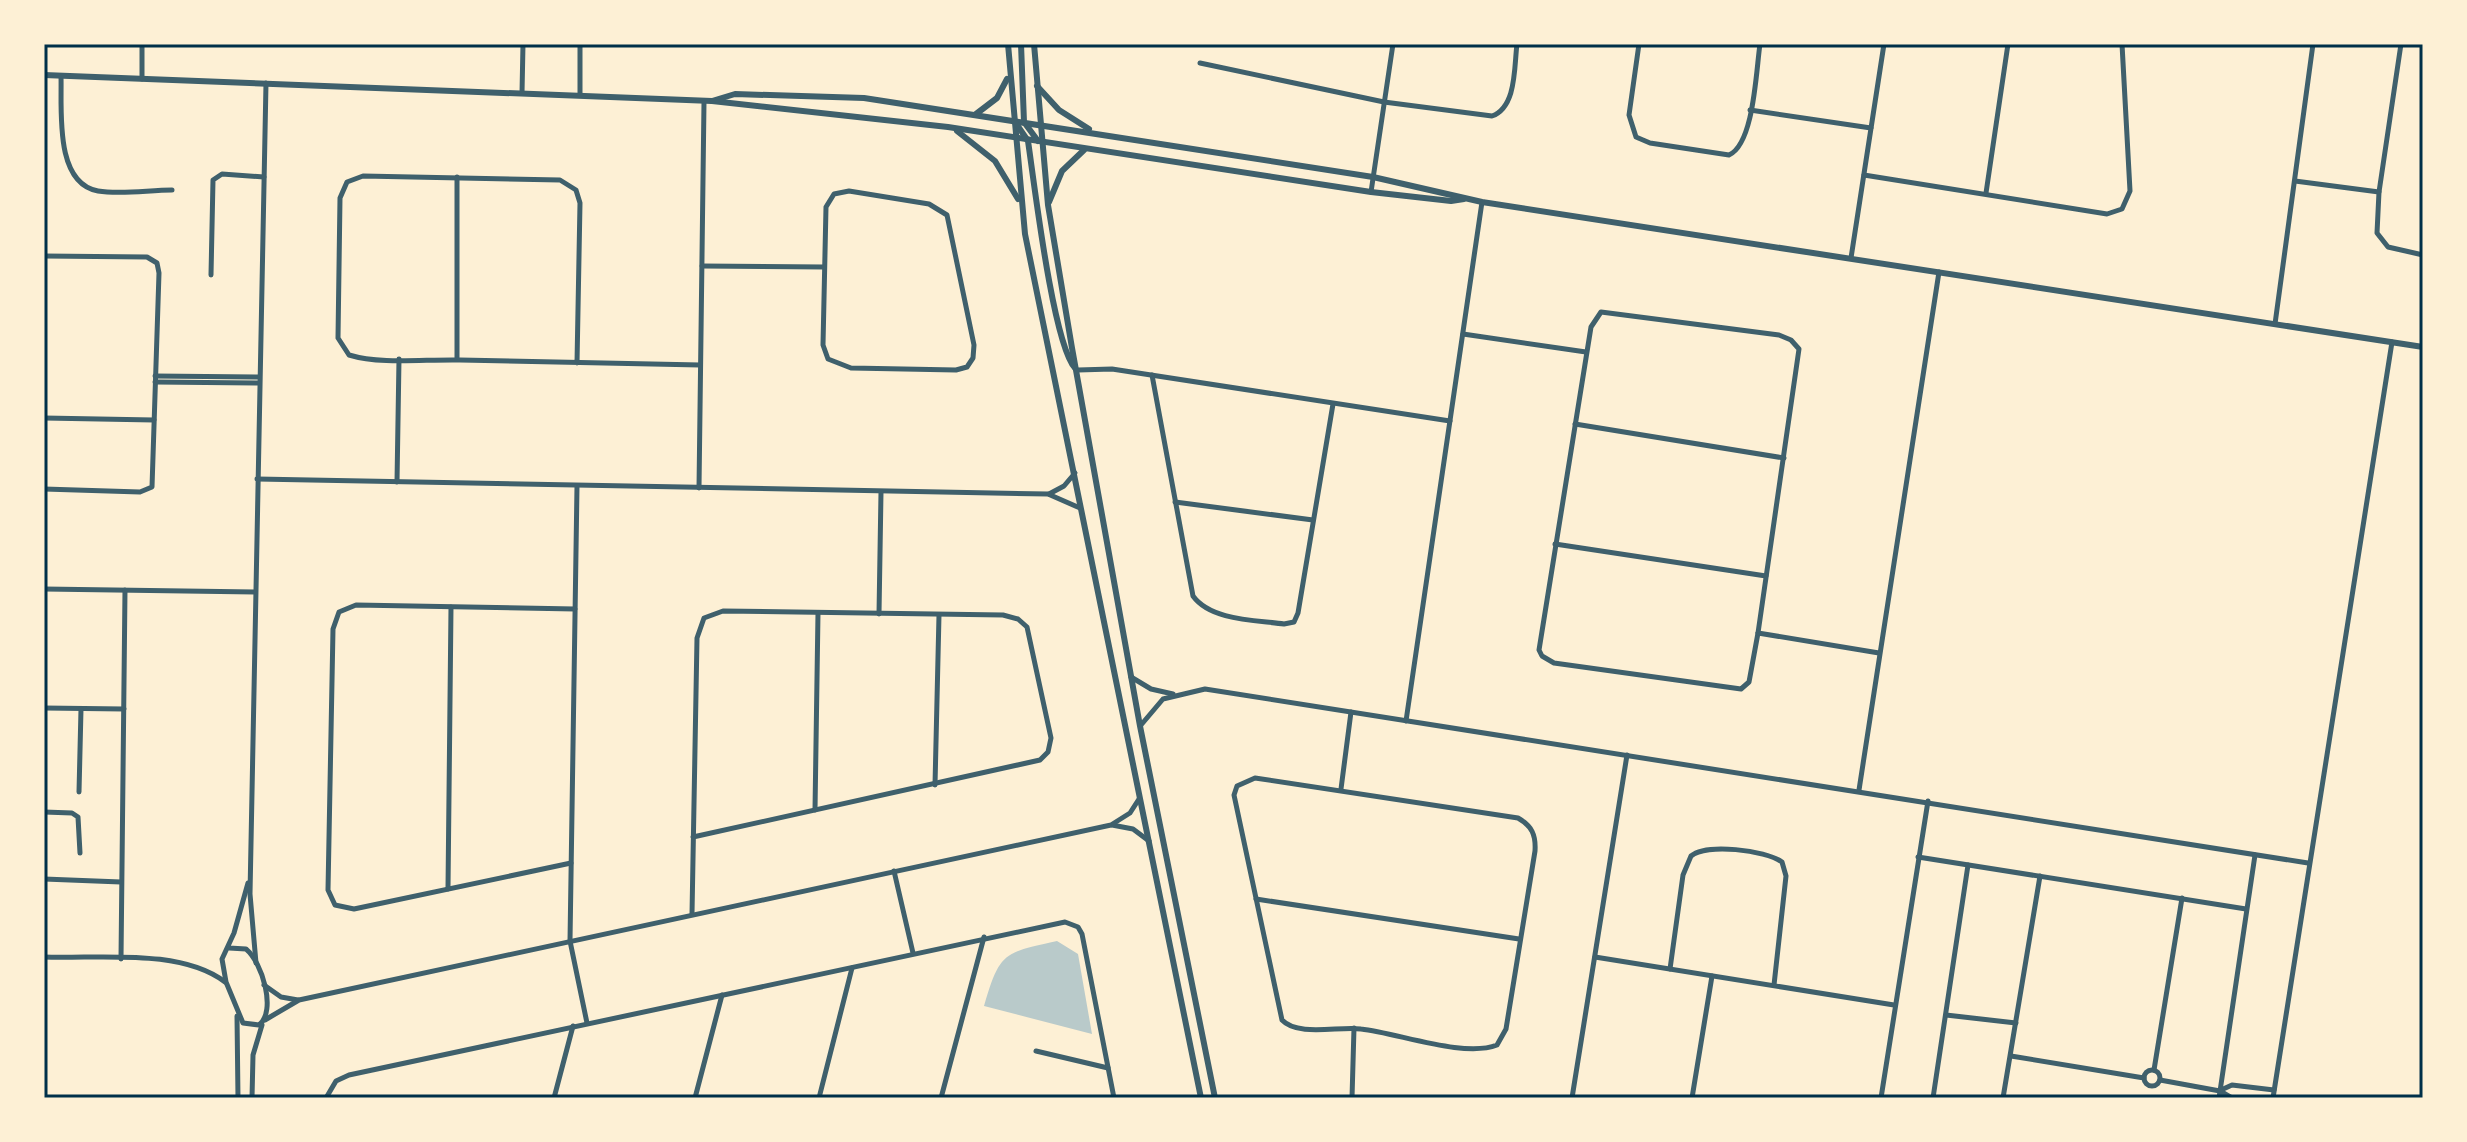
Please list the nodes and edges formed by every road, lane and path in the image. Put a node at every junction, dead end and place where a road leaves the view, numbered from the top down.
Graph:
1 (142, 44) edge
2 (523, 44) edge
3 (580, 44) edge
4 (1008, 44) edge
5 (1021, 44) edge
6 (1034, 44) edge
7 (1393, 44) edge
8 (1517, 44) edge
9 (1639, 44) edge
10 (1760, 44) edge
11 (1884, 44) edge
12 (2008, 44) edge
13 (2122, 44) edge
14 (2313, 44) edge
15 (2401, 44) edge
16 (1200, 63) dead end
17 (44, 75) edge
18 (61, 76) junction
19 (1008, 76) junction
20 (142, 79) junction
21 (266, 83) junction
22 (1036, 85) junction
23 (522, 93) junction
24 (580, 95) junction
25 (712, 101) junction
26 (704, 102) junction
27 (1384, 102) junction
28 (1750, 110) junction
29 (976, 114) junction
30 (1013, 120) junction
31 (1024, 122) junction
32 (1039, 124) junction
33 (948, 127) junction
34 (1871, 128) junction
35 (1096, 133) junction
36 (1014, 138) junction
37 (1028, 141) junction
38 (1041, 143) junction
39 (1084, 150) junction
40 (1864, 175) junction
41 (264, 177) junction
42 (457, 177) junction
43 (1373, 177) junction
44 (2295, 181) junction
45 (172, 190) dead end
46 (1371, 192) junction
47 (2379, 192) junction
48 (1986, 193) junction
49 (1465, 199) junction
50 (1482, 202) junction
51 (1048, 205) junction
52 (1021, 210) junction
53 (2423, 255) edge
54 (44, 256) edge
55 (1851, 258) junction
56 (702, 266) junction
57 (824, 267) junction
58 (1939, 272) junction
59 (211, 275) dead end
60 (2275, 325) junction
61 (1463, 334) junction
62 (2392, 342) junction
63 (2423, 347) edge
64 (1586, 352) junction
65 (399, 359) junction
66 (457, 359) junction
67 (577, 363) junction
68 (700, 365) junction
69 (1078, 370) junction
70 (1152, 375) junction
71 (155, 379) junction
72 (258, 380) junction
73 (1333, 404) junction
74 (44, 418) edge
75 (154, 420) junction
76 (1450, 421) junction
77 (1575, 424) junction
78 (1784, 458) junction
79 (1076, 472) junction
80 (257, 479) junction
81 (397, 482) junction
82 (577, 486) junction
83 (699, 488) junction
84 (44, 489) edge
85 (881, 492) junction
86 (1048, 494) junction
87 (1175, 502) junction
88 (1082, 509) junction
89 (1313, 520) junction
90 (1555, 544) junction
91 (1766, 576) junction
92 (44, 589) edge
93 (125, 590) junction
94 (255, 592) junction
95 (451, 607) junction
96 (575, 609) junction
97 (818, 613) junction
98 (879, 614) junction
99 (939, 615) junction
100 (1758, 633) junction
101 (1879, 653) junction
102 (1131, 677) junction
103 (1174, 694) junction
104 (44, 708) edge
105 (81, 709) junction
106 (124, 709) junction
107 (1351, 712) junction
108 (1406, 721) junction
109 (1140, 726) junction
110 (1627, 755) junction
111 (935, 785) junction
112 (1341, 789) junction
113 (1859, 790) junction
114 (79, 792) dead end
115 (1141, 794) junction
116 (1928, 801) junction
117 (815, 810) junction
118 (44, 812) edge
119 (1111, 825) junction
120 (693, 837) junction
121 (1151, 842) junction
122 (80, 853) dead end
123 (2255, 855) junction
124 (1918, 857) junction
125 (571, 863) junction
126 (2308, 863) junction
127 (1968, 865) junction
128 (251, 871) junction
129 (894, 871) junction
130 (2040, 876) junction
131 (44, 879) edge
132 (121, 882) junction
133 (448, 889) junction
134 (2182, 898) junction
135 (1256, 899) junction
136 (2246, 909) junction
137 (692, 914) junction
138 (984, 937) junction
139 (1520, 939) junction
140 (570, 941) junction
141 (229, 948) junction
142 (913, 953) junction
143 (44, 957) edge
144 (1595, 957) junction
145 (121, 959) junction
146 (256, 963) junction
147 (852, 968) junction
148 (1670, 969) junction
149 (1712, 976) junction
150 (226, 982) junction
151 (262, 983) junction
152 (1774, 985) junction
153 (722, 995) junction
154 (299, 1000) junction
155 (1894, 1005) junction
156 (237, 1011) junction
157 (1946, 1015) junction
158 (264, 1022) junction
159 (587, 1023) junction
160 (2016, 1023) junction
161 (573, 1026) junction
162 (1354, 1028) junction
163 (1036, 1051) dead end
164 (2010, 1056) junction
165 (1108, 1068) junction
166 (2154, 1070) junction
167 (2144, 1078) junction
168 (2160, 1080) junction
169 (2152, 1087) junction
170 (2274, 1090) junction
171 (2220, 1094) edge
172 (238, 1098) edge
173 (252, 1098) edge
174 (326, 1098) edge
175 (554, 1098) edge
176 (695, 1098) edge
177 (819, 1098) edge
178 (941, 1098) edge
179 (1114, 1098) edge
180 (1201, 1098) edge
181 (1215, 1098) edge
182 (1352, 1098) edge
183 (1572, 1098) edge
184 (1692, 1098) edge
185 (1881, 1098) edge
186 (1933, 1098) edge
187 (2003, 1098) edge
188 (2150, 1098) edge
189 (2232, 1098) edge
190 (2273, 1098) edge

1 - 20 street
2 - 23 street
3 - 24 street
4 - 19 street
5 - 31 street
6 - 22 street
7 - 27 street
8 - 27 street
9 - 28 street
10 - 28 street
11 - 34 street
12 - 48 street
13 - 48 street
14 - 44 street
15 - 47 street
16 - 27 street
17 - 18 street
18 - 20 street
18 - 45 street
19 - 29 street
19 - 30 street
20 - 21 street
21 - 23 street
21 - 41 street
22 - 32 street
22 - 35 street
23 - 24 street
24 - 26 street
25 - 26 street
25 - 29 street
25 - 33 street
26 - 56 street
27 - 43 street
28 - 34 street
29 - 30 street
30 - 31 street
30 - 36 street
30 - 37 street
31 - 32 street
31 - 38 street
32 - 35 street
32 - 38 street
33 - 36 street
33 - 52 street
34 - 40 street
35 - 43 street
36 - 37 street
36 - 52 street
37 - 38 street
37 - 69 street
38 - 39 street
38 - 51 street
39 - 46 street
39 - 51 street
40 - 48 street
40 - 55 street
41 - 59 street
41 - 72 street
42 - 65 street
42 - 66 street
42 - 67 street
43 - 46 street
43 - 49 street
44 - 47 street
44 - 60 street
46 - 49 street
47 - 53 street
49 - 50 street
50 - 55 street
50 - 61 street
51 - 69 street
52 - 79 street
54 - 71 street
55 - 58 street
56 - 57 street
56 - 68 street
57 - 57 street
58 - 60 street
58 - 101 street
60 - 62 street
61 - 64 street
61 - 76 street
62 - 63 street
62 - 126 street
64 - 77 street
64 - 78 street
65 - 66 street
65 - 81 street
66 - 67 street
67 - 68 street
68 - 83 street
69 - 70 street
69 - 102 street
70 - 73 street
70 - 87 street
71 - 72 street
71 - 75 street
72 - 80 street
73 - 76 street
73 - 89 street
74 - 75 street
75 - 84 street
76 - 108 street
77 - 78 street
77 - 90 street
78 - 91 street
79 - 86 street
79 - 88 street
80 - 81 street
80 - 94 street
81 - 82 street
82 - 83 street
82 - 96 street
83 - 85 street
85 - 86 street
85 - 98 street
86 - 88 street
87 - 89 street
87 - 89 street
88 - 115 street
90 - 91 street
90 - 100 street
91 - 100 street
92 - 93 street
93 - 94 street
93 - 106 street
94 - 128 street
95 - 96 street
95 - 133 street
95 - 133 street
96 - 125 street
97 - 98 street
97 - 117 street
97 - 120 street
98 - 99 street
99 - 111 street
99 - 111 street
100 - 101 street
101 - 113 street
102 - 103 street
102 - 109 street
103 - 107 street
103 - 109 street
104 - 105 street
105 - 106 street
105 - 114 street
106 - 132 street
107 - 108 street
107 - 112 street
108 - 110 street
109 - 181 street
110 - 113 street
110 - 144 street
111 - 117 street
112 - 135 street
112 - 139 street
113 - 116 street
115 - 119 street
115 - 121 street
116 - 123 street
116 - 124 street
117 - 120 street
118 - 122 street
119 - 121 street
119 - 129 street
120 - 137 street
121 - 180 street
123 - 126 street
123 - 136 street
124 - 127 street
124 - 155 street
125 - 133 street
125 - 140 street
126 - 170 street
127 - 130 street
127 - 157 street
128 - 141 street
128 - 146 street
129 - 137 street
129 - 142 street
130 - 134 street
130 - 160 street
131 - 132 street
132 - 145 street
134 - 136 street
134 - 166 street
135 - 139 street
135 - 162 street
136 - 171 street
137 - 140 street
138 - 142 street
138 - 165 street
138 - 178 street
139 - 162 street
140 - 154 street
140 - 159 street
141 - 146 street
141 - 150 street
142 - 147 street
143 - 145 street
144 - 148 street
144 - 183 street
145 - 150 street
146 - 151 street
147 - 153 street
147 - 177 street
148 - 149 street
148 - 152 street
149 - 152 street
149 - 184 street
150 - 156 street
151 - 154 street
151 - 158 street
152 - 155 street
153 - 159 street
153 - 176 street
154 - 158 street
155 - 185 street
156 - 158 street
156 - 172 street
157 - 160 street
157 - 186 street
158 - 173 street
159 - 161 street
160 - 164 street
161 - 174 street
161 - 175 street
162 - 182 street
163 - 165 street
164 - 167 street
164 - 187 street
165 - 179 street
166 - 167 street
166 - 168 street
167 - 169 street
168 - 169 street
168 - 171 street
169 - 188 street
170 - 171 street
170 - 190 street
171 - 189 street

